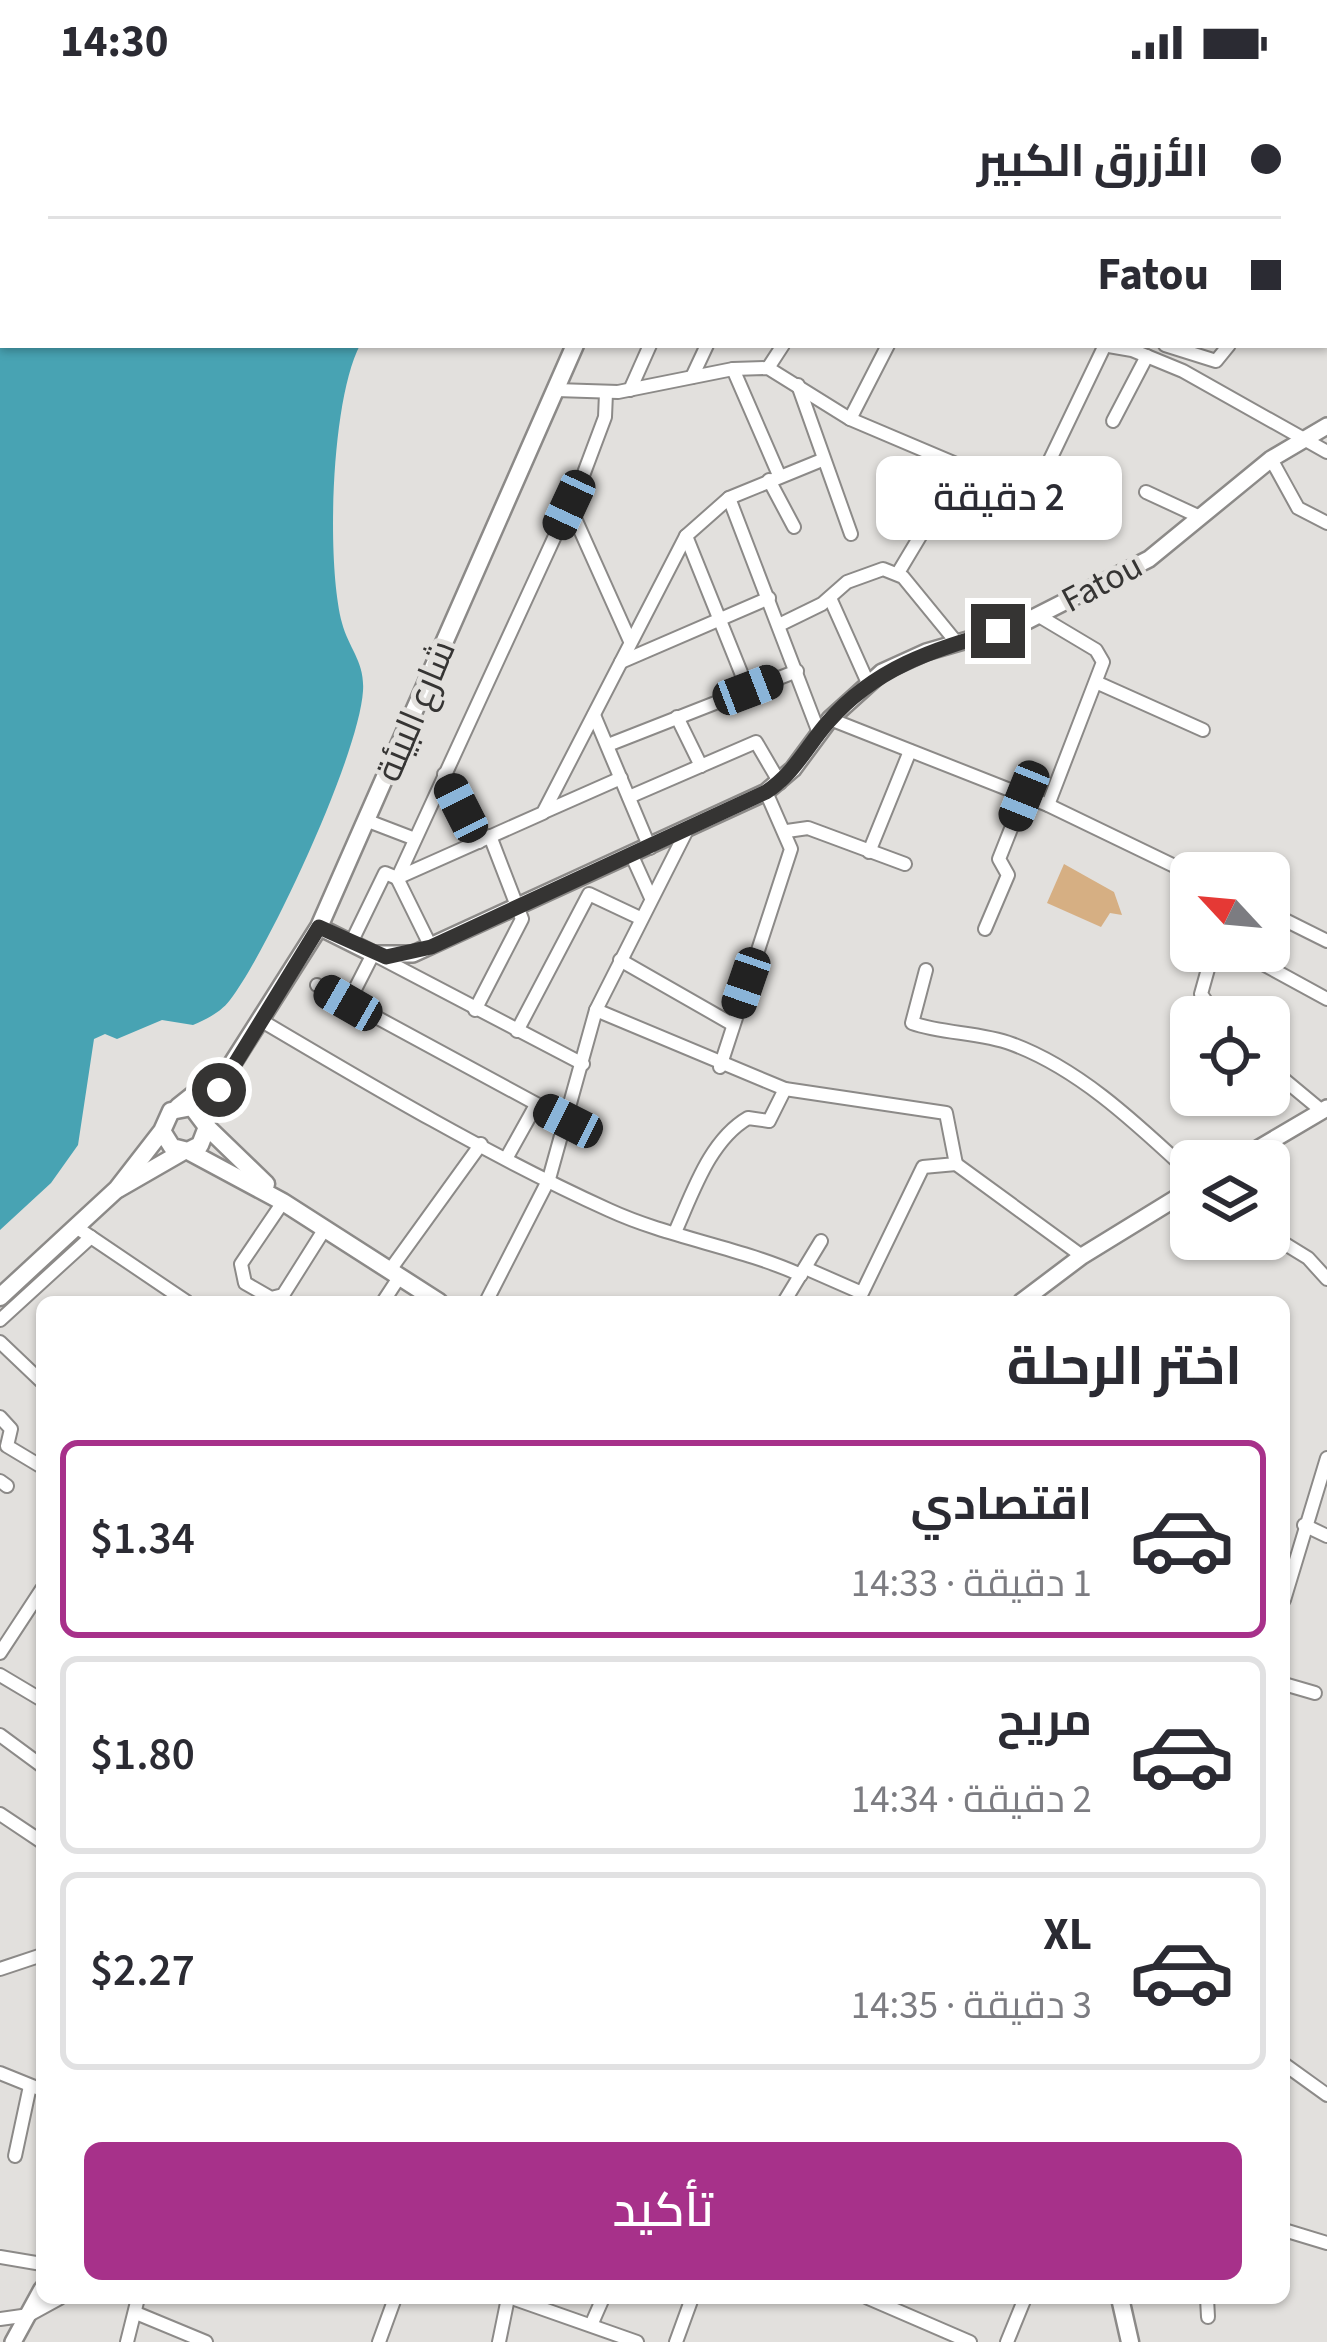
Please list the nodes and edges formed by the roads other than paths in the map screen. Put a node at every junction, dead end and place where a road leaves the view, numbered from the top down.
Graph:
1 (574, 348) edge
2 (649, 348) edge
3 (706, 348) edge
4 (780, 348) edge
5 (886, 348) edge
6 (1109, 348) edge
7 (1118, 348) edge
8 (1175, 348) edge
9 (1227, 348) edge
10 (1148, 356) junction
11 (768, 368) junction
12 (733, 369) junction
13 (692, 377) junction
14 (798, 385) junction
15 (556, 390) junction
16 (630, 390) junction
17 (606, 393) junction
18 (850, 419) junction
19 (1112, 421) dead end
20 (1327, 426) edge
21 (1307, 437) junction
22 (1327, 452) edge
23 (1271, 459) junction
24 (822, 460) junction
25 (774, 477) junction
26 (1146, 492) dead end
27 (729, 498) junction
28 (569, 505) junction
29 (1200, 517) junction
30 (982, 520) dead end
31 (1327, 523) edge
32 (794, 527) dead end
33 (851, 533) dead end
34 (686, 536) junction
35 (898, 573) junction
36 (769, 598) junction
37 (830, 598) junction
38 (719, 616) junction
39 (1039, 616) junction
40 (778, 626) junction
41 (630, 641) junction
42 (957, 643) junction
43 (620, 662) junction
44 (797, 671) junction
45 (868, 683) junction
46 (1098, 683) junction
47 (748, 690) junction
48 (594, 715) junction
49 (677, 716) junction
50 (825, 726) junction
51 (1203, 730) dead end
52 (608, 745) junction
53 (910, 751) junction
54 (701, 766) junction
55 (444, 773) junction
56 (621, 778) junction
57 (773, 787) junction
58 (1024, 796) junction
59 (628, 797) junction
60 (1048, 806) junction
61 (543, 813) junction
62 (368, 821) junction
63 (688, 828) junction
64 (787, 831) junction
65 (415, 838) junction
66 (484, 839) junction
67 (650, 848) junction
68 (869, 852) junction
69 (632, 856) junction
70 (1170, 864) edge
71 (905, 865) dead end
72 (398, 878) junction
73 (651, 898) junction
74 (518, 905) junction
75 (640, 918) junction
76 (1290, 922) edge
77 (319, 927) junction
78 (985, 929) dead end
79 (1327, 941) edge
80 (351, 943) junction
81 (431, 947) junction
82 (373, 954) junction
83 (620, 960) junction
84 (926, 970) dead end
85 (1278, 972) edge
86 (317, 985) dead end
87 (1327, 999) edge
88 (348, 1003) junction
89 (475, 1010) junction
90 (596, 1010) junction
91 (262, 1021) junction
92 (732, 1024) junction
93 (518, 1031) junction
94 (232, 1064) junction
95 (583, 1064) junction
96 (720, 1066) junction
97 (1290, 1083) edge
98 (785, 1089) junction
99 (536, 1105) junction
100 (178, 1107) junction
101 (1324, 1109) edge
102 (568, 1121) junction
103 (206, 1125) junction
104 (162, 1132) junction
105 (1273, 1140) edge
106 (482, 1144) junction
107 (186, 1151) junction
108 (1170, 1156) edge
109 (508, 1157) junction
110 (956, 1164) junction
111 (549, 1179) junction
112 (117, 1189) junction
113 (283, 1202) junction
114 (1170, 1206) edge
115 (324, 1230) junction
116 (676, 1230) junction
117 (83, 1232) junction
118 (821, 1241) dead end
119 (1290, 1247) edge
120 (1082, 1256) junction
121 (803, 1271) junction
122 (395, 1273) junction
123 (1327, 1280) edge
124 (178, 1296) edge
125 (268, 1296) edge
126 (279, 1296) edge
127 (385, 1296) edge
128 (430, 1296) edge
129 (489, 1296) edge
130 (788, 1296) edge
131 (1030, 1296) edge
132 (0, 1297) edge
133 (0, 1321) edge
134 (0, 1342) edge
135 (36, 1376) edge
136 (0, 1417) edge
137 (1327, 1458) edge
138 (36, 1463) edge
139 (1304, 1525) junction
140 (1327, 1536) edge
141 (1292, 1542) edge
142 (36, 1598) edge
143 (0, 1653) edge
144 (0, 1675) edge
145 (1290, 1686) edge
146 (1316, 1693) dead end
147 (36, 1696) edge
148 (0, 1735) edge
149 (36, 1762) edge
150 (0, 1814) edge
151 (36, 1838) edge
152 (36, 1957) edge
153 (0, 1969) edge
154 (1290, 2068) edge
155 (0, 2073) edge
156 (36, 2088) edge
157 (1327, 2095) edge
158 (15, 2156) dead end
159 (1290, 2232) edge
160 (1327, 2242) edge
161 (0, 2257) edge
162 (36, 2263) edge
163 (36, 2301) edge
164 (49, 2304) edge
165 (393, 2304) edge
166 (508, 2304) edge
167 (530, 2304) edge
168 (600, 2304) edge
169 (690, 2304) edge
170 (882, 2304) edge
171 (1022, 2304) edge
172 (1121, 2304) edge
173 (1208, 2304) edge
174 (137, 2305) edge
175 (29, 2315) junction
176 (1208, 2317) dead end
177 (0, 2319) edge
178 (592, 2323) junction
179 (14, 2342) edge
180 (128, 2342) edge
181 (206, 2342) edge
182 (379, 2342) edge
183 (499, 2342) edge
184 (637, 2342) edge
185 (676, 2342) edge
186 (970, 2342) edge
187 (1006, 2342) edge
188 (1130, 2342) edge

1 - 15 main road, شارع البيئة
2 - 16 street
3 - 13 street
4 - 11 street
5 - 18 street
6 - 18 street
7 - 10 street
8 - 9 street
10 - 19 street
10 - 21 street
11 - 12 street
11 - 14 street
12 - 13 street
12 - 25 street
13 - 16 street
14 - 18 street
14 - 24 street
15 - 17 street
15 - 62 main road, شارع البيئة
16 - 17 street
17 - 28 street
20 - 21 street, Fatou
21 - 22 street
21 - 23 street, Fatou
23 - 29 street, Fatou
23 - 31 street
24 - 25 street
24 - 33 street
25 - 27 street
25 - 32 street
26 - 29 street
27 - 34 street
27 - 36 street
28 - 41 street
28 - 55 street
29 - 39 street, Fatou
30 - 35 street
34 - 38 street
34 - 41 street
35 - 37 street
35 - 42 street
36 - 38 street
36 - 40 street
37 - 40 street
37 - 45 street
38 - 43 street
38 - 47 street
39 - 42 street, Fatou
39 - 46 street
40 - 44 street
41 - 43 street
42 - 45 street, Fatou
43 - 48 street
44 - 47 street
44 - 50 street
45 - 50 street, Fatou
46 - 51 street
46 - 60 street
47 - 49 street
48 - 52 street
48 - 61 street
49 - 52 street
49 - 54 street
50 - 53 street
50 - 57 street, Fatou
52 - 56 street
53 - 58 street
53 - 68 street
54 - 57 street
54 - 59 street
55 - 65 street
55 - 66 street
56 - 59 street
56 - 61 street
57 - 63 street, Fatou
57 - 64 street
58 - 60 street
58 - 78 street
59 - 67 street
60 - 70 street
61 - 66 street
62 - 65 street
62 - 77 main road, شارع البيئة
63 - 67 street, Fatou
63 - 73 street
64 - 68 street
64 - 92 street
65 - 72 street
66 - 72 street
66 - 74 street
67 - 69 street, Fatou
68 - 71 street
69 - 73 street
69 - 74 street, Fatou
72 - 80 street
72 - 81 street
73 - 75 street
74 - 81 street, Fatou
74 - 89 street
75 - 83 street
75 - 93 street
76 - 79 street
77 - 80 street
77 - 91 main road, شارع البيئة
80 - 82 street
81 - 82 street, Fatou
82 - 88 street
82 - 89 street
83 - 90 street
83 - 92 street
84 - 108 street
85 - 87 street
86 - 88 street
88 - 99 street
89 - 93 street
90 - 95 street
90 - 96 street
91 - 94 main road, شارع البيئة
91 - 106 street
92 - 96 street
93 - 95 street
94 - 100 main road, شارع البيئة
94 - 103 main road, شارع البيئة
95 - 102 street
96 - 98 street
97 - 101 street
98 - 110 street
98 - 116 street
99 - 102 street
99 - 109 street
100 - 103 main road
100 - 104 main road
101 - 105 street
102 - 111 street
103 - 107 main road
103 - 113 main road
104 - 107 main road
104 - 112 main road
106 - 109 street
106 - 122 street
107 - 112 main road
107 - 113 main road
109 - 111 street
110 - 120 street
110 - 121 street
111 - 116 street
111 - 129 street
112 - 117 main road
113 - 115 main road
113 - 125 street
114 - 120 street
115 - 122 main road
115 - 126 street
116 - 121 street
117 - 124 street
117 - 132 main road
117 - 133 street
118 - 121 street
119 - 123 street
120 - 131 street
121 - 130 street
122 - 127 street
122 - 128 main road
134 - 135 street
136 - 138 street
137 - 139 street
139 - 140 street
139 - 141 street
142 - 143 street
144 - 147 street
145 - 146 street
148 - 149 street
150 - 151 street
152 - 153 street
154 - 157 street
155 - 156 street
156 - 158 street
159 - 160 street
161 - 162 street
163 - 175 street
164 - 175 street
165 - 182 street
166 - 183 street
167 - 178 street
168 - 178 street
169 - 185 street
170 - 186 street
171 - 187 street
172 - 188 main road
173 - 176 street
174 - 180 street
174 - 181 street
175 - 177 street
175 - 179 street
178 - 184 street

